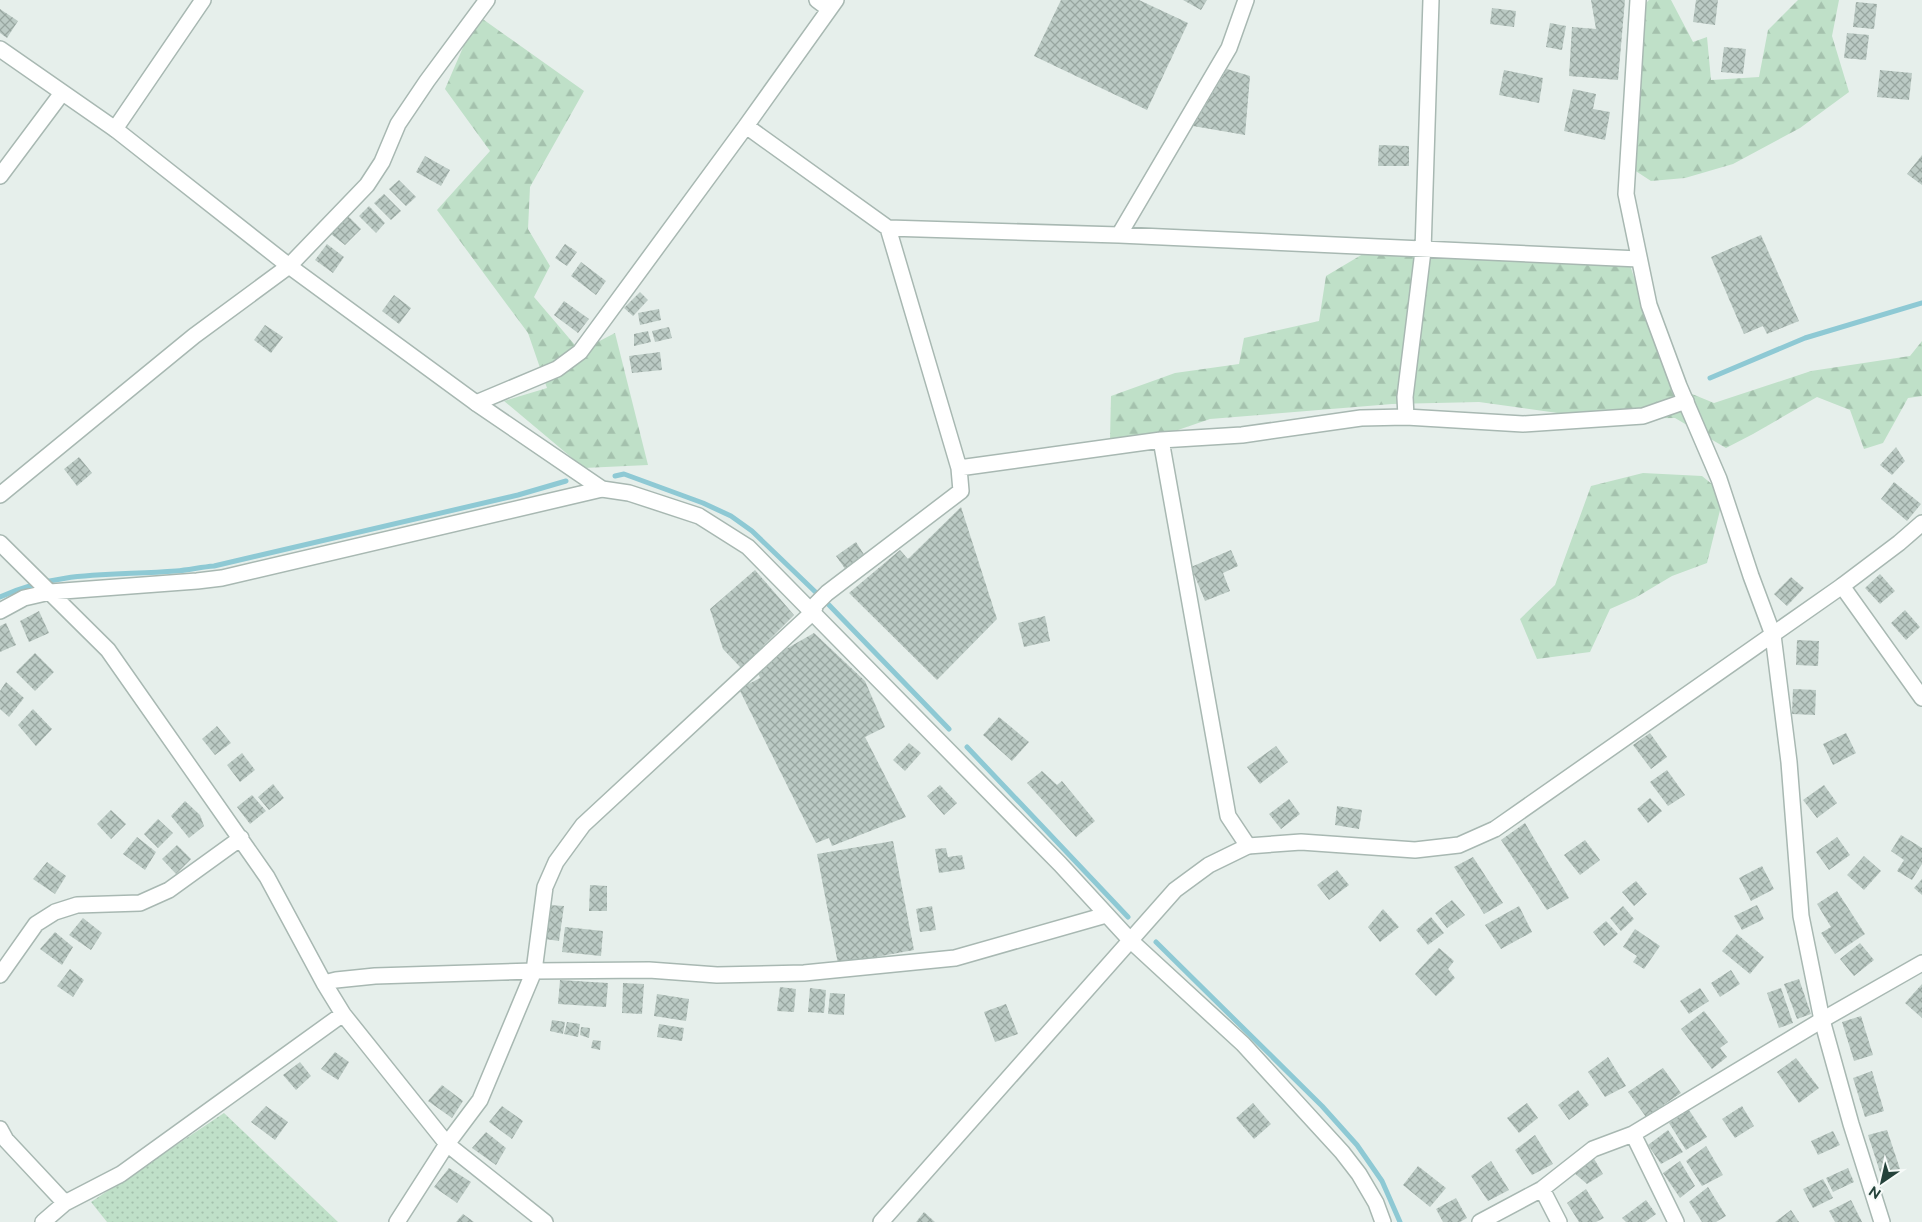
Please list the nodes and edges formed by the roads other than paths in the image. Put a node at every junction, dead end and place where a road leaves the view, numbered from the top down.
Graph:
1 (203, 0) edge
2 (487, 0) edge
3 (817, 0) edge
4 (1246, 0) edge
5 (1431, 0) edge
6 (1638, 0) edge
7 (833, 4) edge
8 (0, 49) edge
9 (62, 93) junction
10 (746, 126) junction
11 (115, 129) junction
12 (0, 176) edge
13 (888, 228) junction
14 (1120, 235) junction
15 (1423, 251) junction
16 (1640, 260) junction
17 (290, 266) junction
18 (1686, 400) junction
19 (476, 403) junction
20 (1406, 417) junction
21 (1161, 440) junction
22 (959, 468) junction
23 (602, 489) junction
24 (0, 496) edge
25 (1922, 523) edge
26 (0, 543) edge
27 (44, 586) junction
28 (1842, 586) junction
29 (814, 608) junction
30 (0, 611) edge
31 (1774, 634) junction
32 (1922, 698) edge
33 (241, 838) junction
34 (1248, 846) junction
35 (1106, 914) junction
36 (1131, 941) junction
37 (1922, 963) edge
38 (534, 970) junction
39 (0, 975) edge
40 (324, 983) junction
41 (343, 1014) junction
42 (1822, 1020) junction
43 (0, 1129) edge
44 (1633, 1134) junction
45 (447, 1144) junction
46 (1542, 1189) junction
47 (64, 1203) junction
48 (43, 1222) edge
49 (397, 1222) edge
50 (545, 1222) edge
51 (881, 1222) edge
52 (1383, 1222) edge
53 (1480, 1222) edge
54 (1559, 1222) edge
55 (1676, 1222) edge
56 (1882, 1222) edge

1 - 11 street
2 - 17 street
3 - 7 street
4 - 14 street
5 - 15 street
6 - 16 street
7 - 10 street
8 - 9 street
9 - 11 street
9 - 12 street
10 - 13 street
10 - 19 street
11 - 17 street
13 - 14 street
13 - 22 street
14 - 15 street
15 - 16 street
15 - 20 street
16 - 18 street
17 - 19 street
17 - 24 street
18 - 20 street
18 - 31 street
19 - 23 street
20 - 21 street
21 - 22 street
21 - 34 street
22 - 29 street
23 - 27 street
23 - 29 street
25 - 28 street
26 - 27 street
27 - 30 street
27 - 33 street
28 - 31 street
28 - 32 street
29 - 35 street
29 - 38 street
31 - 34 street
31 - 42 street
33 - 39 street
33 - 40 street
34 - 36 street
35 - 36 street
35 - 38 street
36 - 51 street
36 - 52 street
37 - 42 street
38 - 40 street
38 - 45 street
40 - 41 street
41 - 45 street
41 - 47 street
42 - 44 street
42 - 56 street
43 - 47 street
44 - 46 street
44 - 55 street
45 - 49 street
45 - 50 street
46 - 53 street
46 - 54 street
47 - 48 street

